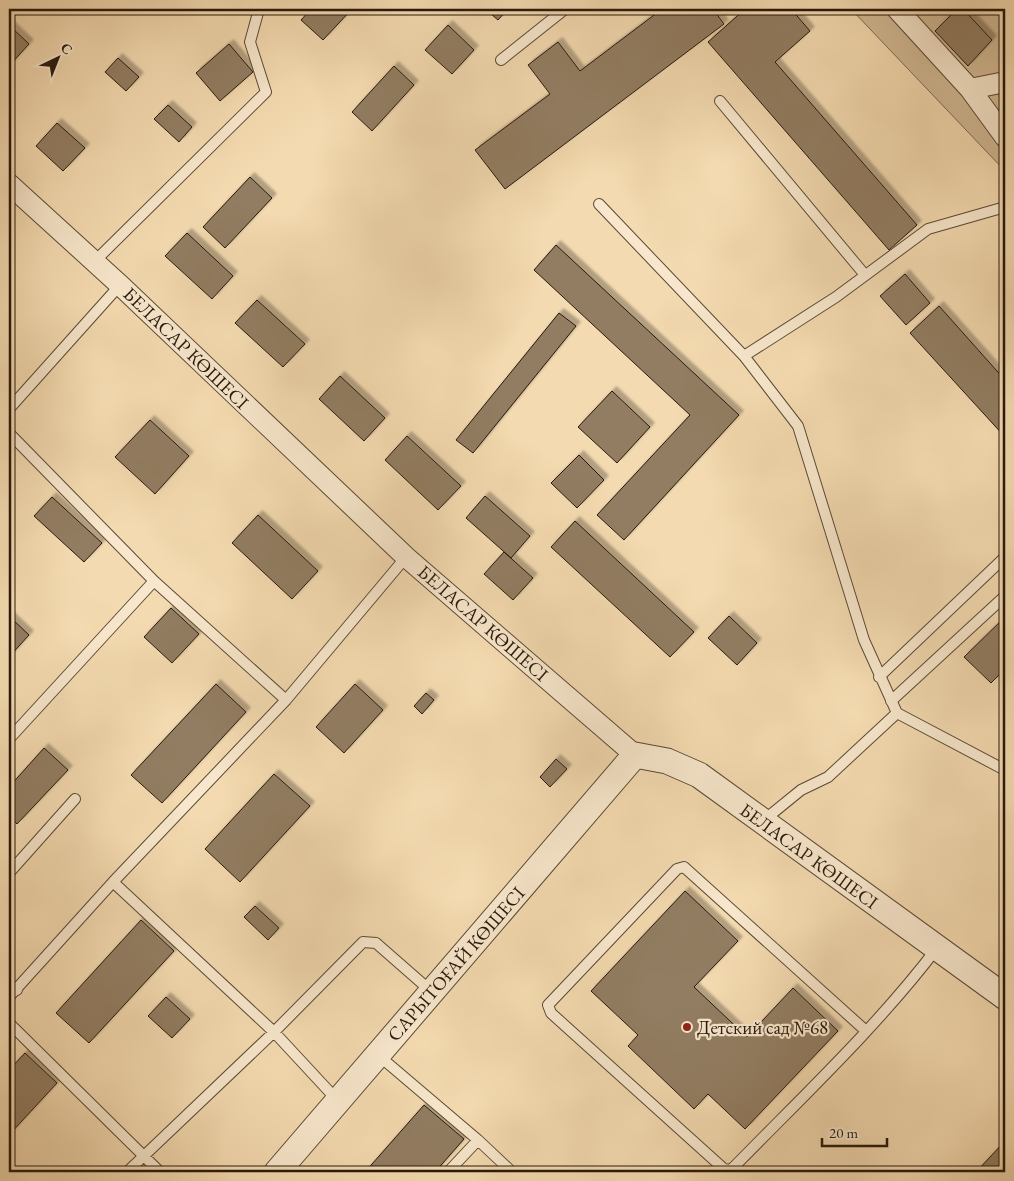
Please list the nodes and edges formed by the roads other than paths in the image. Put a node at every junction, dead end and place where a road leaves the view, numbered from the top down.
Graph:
1 (259, 9) edge
2 (565, 9) edge
3 (897, 9) edge
4 (501, 60) dead end
5 (1005, 82) edge
6 (970, 89) junction
7 (720, 101) dead end
8 (1005, 137) edge
9 (9, 184) edge
10 (598, 204) dead end
11 (1005, 206) edge
12 (94, 262) junction
13 (865, 275) junction
14 (120, 285) junction
15 (744, 356) junction
16 (9, 409) edge
17 (9, 433) edge
18 (406, 557) junction
19 (1005, 557) edge
20 (154, 582) junction
21 (1005, 596) edge
22 (879, 677) junction
23 (286, 700) junction
24 (891, 700) junction
25 (898, 713) junction
26 (9, 739) edge
27 (635, 755) junction
28 (1005, 770) edge
29 (75, 799) dead end
30 (762, 822) junction
31 (9, 873) edge
32 (113, 882) junction
33 (938, 948) junction
34 (11, 990) edge
35 (432, 992) junction
36 (1005, 997) edge
37 (9, 1023) edge
38 (866, 1031) junction
39 (274, 1032) junction
40 (378, 1055) junction
41 (338, 1101) junction
42 (478, 1140) junction
43 (144, 1156) junction
44 (128, 1172) edge
45 (160, 1172) edge
46 (277, 1172) edge
47 (448, 1172) edge
48 (512, 1172) edge

1 - 12 lane
2 - 4 lane
3 - 6 street
5 - 6 street
6 - 8 street
7 - 13 lane
9 - 12 street, БЕЛАСАР КӨШЕСІ
10 - 15 lane
11 - 13 lane
12 - 14 street, БЕЛАСАР КӨШЕСІ
13 - 15 lane
14 - 16 lane
14 - 18 street, БЕЛАСАР КӨШЕСІ
15 - 22 lane
17 - 20 lane
18 - 23 lane
18 - 27 street, БЕЛАСАР КӨШЕСІ
19 - 22 lane
20 - 23 lane
20 - 26 lane
21 - 24 lane
22 - 24 lane
23 - 32 lane
24 - 25 lane
25 - 28 lane
25 - 30 lane
27 - 30 street, БЕЛАСАР КӨШЕСІ
27 - 35 street, САРЫТОҒАЙ КӨШЕСІ
29 - 31 lane
30 - 33 street, БЕЛАСАР КӨШЕСІ
32 - 34 lane
32 - 39 lane
33 - 36 street, БЕЛАСАР КӨШЕСІ
33 - 38 lane
35 - 39 lane
35 - 40 street, САРЫТОҒАЙ КӨШЕСІ
37 - 43 lane
38 - 38 lane
39 - 41 lane
39 - 43 lane
40 - 41 street, САРЫТОҒАЙ КӨШЕСІ
40 - 42 lane
41 - 46 street, САРЫТОҒАЙ КӨШЕСІ
42 - 47 lane
42 - 48 lane
43 - 44 lane
43 - 45 lane

